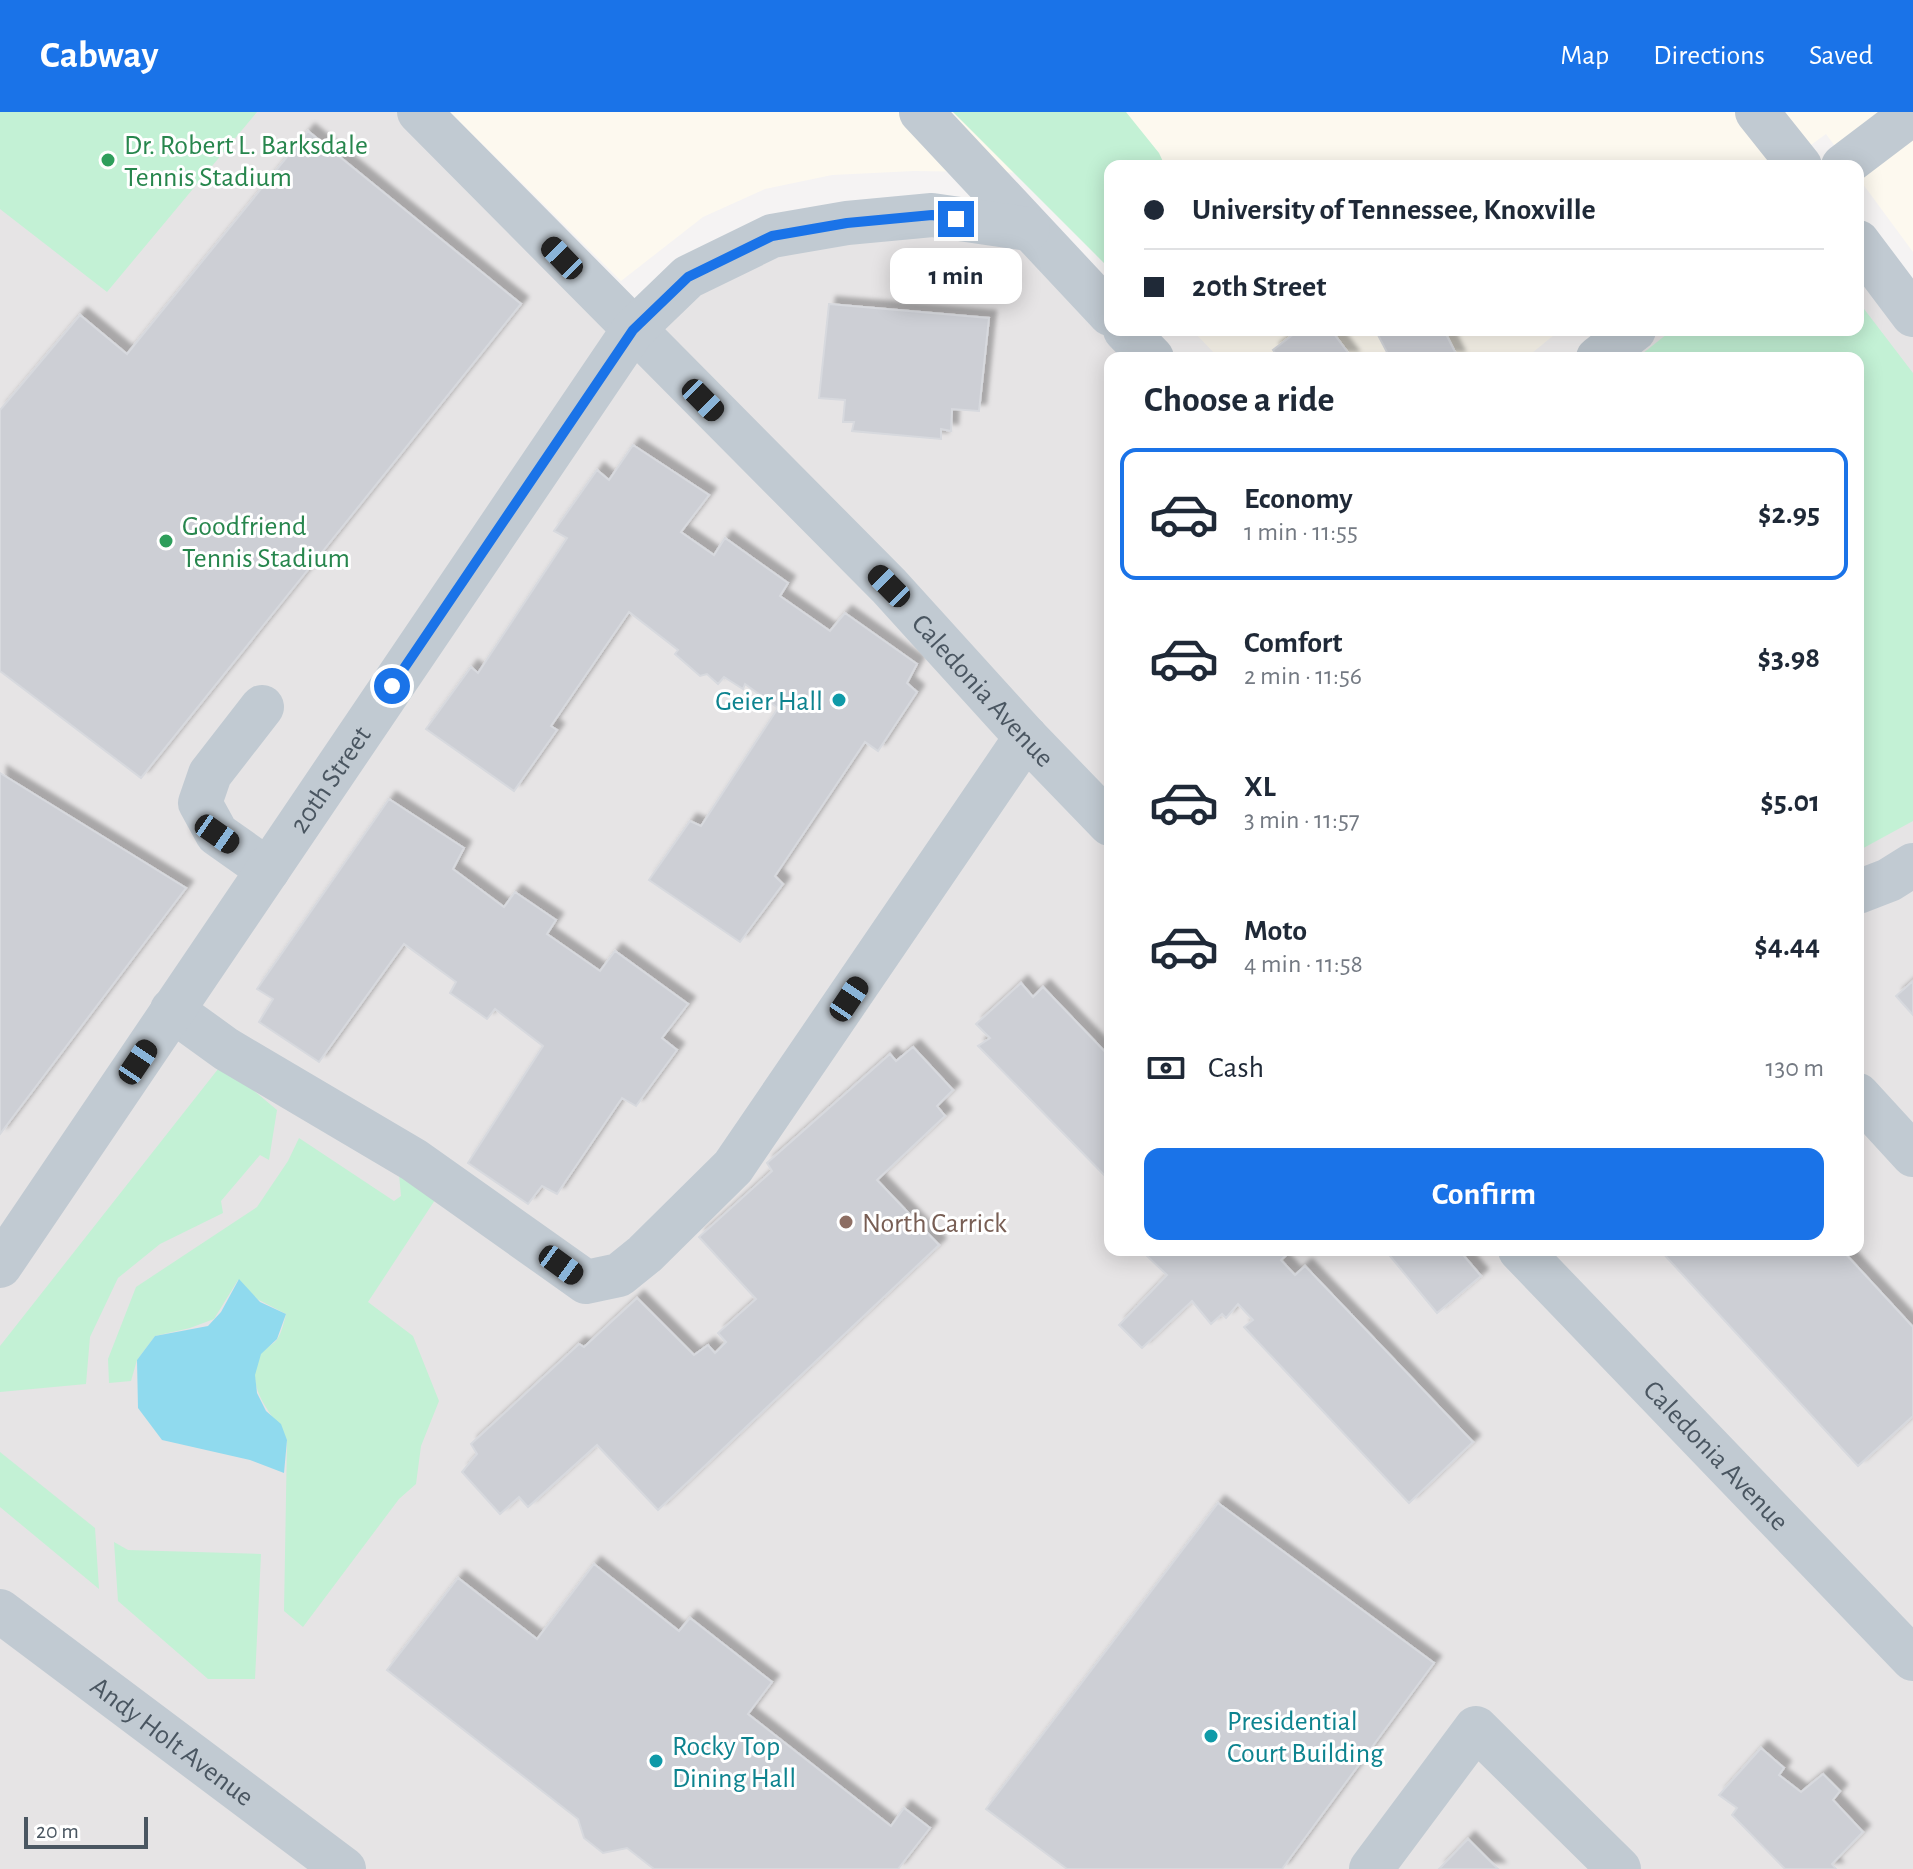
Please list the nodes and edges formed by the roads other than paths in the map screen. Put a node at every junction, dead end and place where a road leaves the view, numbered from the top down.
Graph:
1 (419, 112) edge
2 (921, 112) edge
3 (1757, 112) edge
4 (1913, 113) edge
5 (1795, 160) edge
6 (1851, 160) edge
7 (1028, 229) junction
8 (1864, 250) edge
9 (1104, 308) edge
10 (1913, 315) edge
11 (633, 330) junction
12 (1131, 336) edge
13 (1626, 336) edge
14 (1146, 352) edge
15 (1606, 352) edge
16 (262, 707) dead end
17 (1026, 737) junction
18 (1104, 818) edge
19 (1913, 865) edge
20 (268, 870) junction
21 (1864, 890) edge
22 (172, 1010) junction
23 (1864, 1102) edge
24 (1913, 1155) edge
25 (1526, 1256) edge
26 (0, 1266) edge
27 (0, 1611) edge
28 (1913, 1659) edge
29 (344, 1869) edge
30 (1371, 1869) edge
31 (1619, 1869) edge

1 - 11 street, Caledonia Avenue
2 - 7 street
3 - 5 street
4 - 6 street
7 - 9 street
7 - 11 street, 20th Street
8 - 10 street
11 - 17 street, Caledonia Avenue
11 - 20 street, 20th Street
12 - 14 street
13 - 15 street
16 - 20 street
17 - 18 street, Caledonia Avenue
17 - 22 street
19 - 21 street
20 - 22 street, 20th Street
22 - 26 street, 20th Street
23 - 24 street
25 - 28 street, Caledonia Avenue
27 - 29 street, Andy Holt Avenue
30 - 31 street

